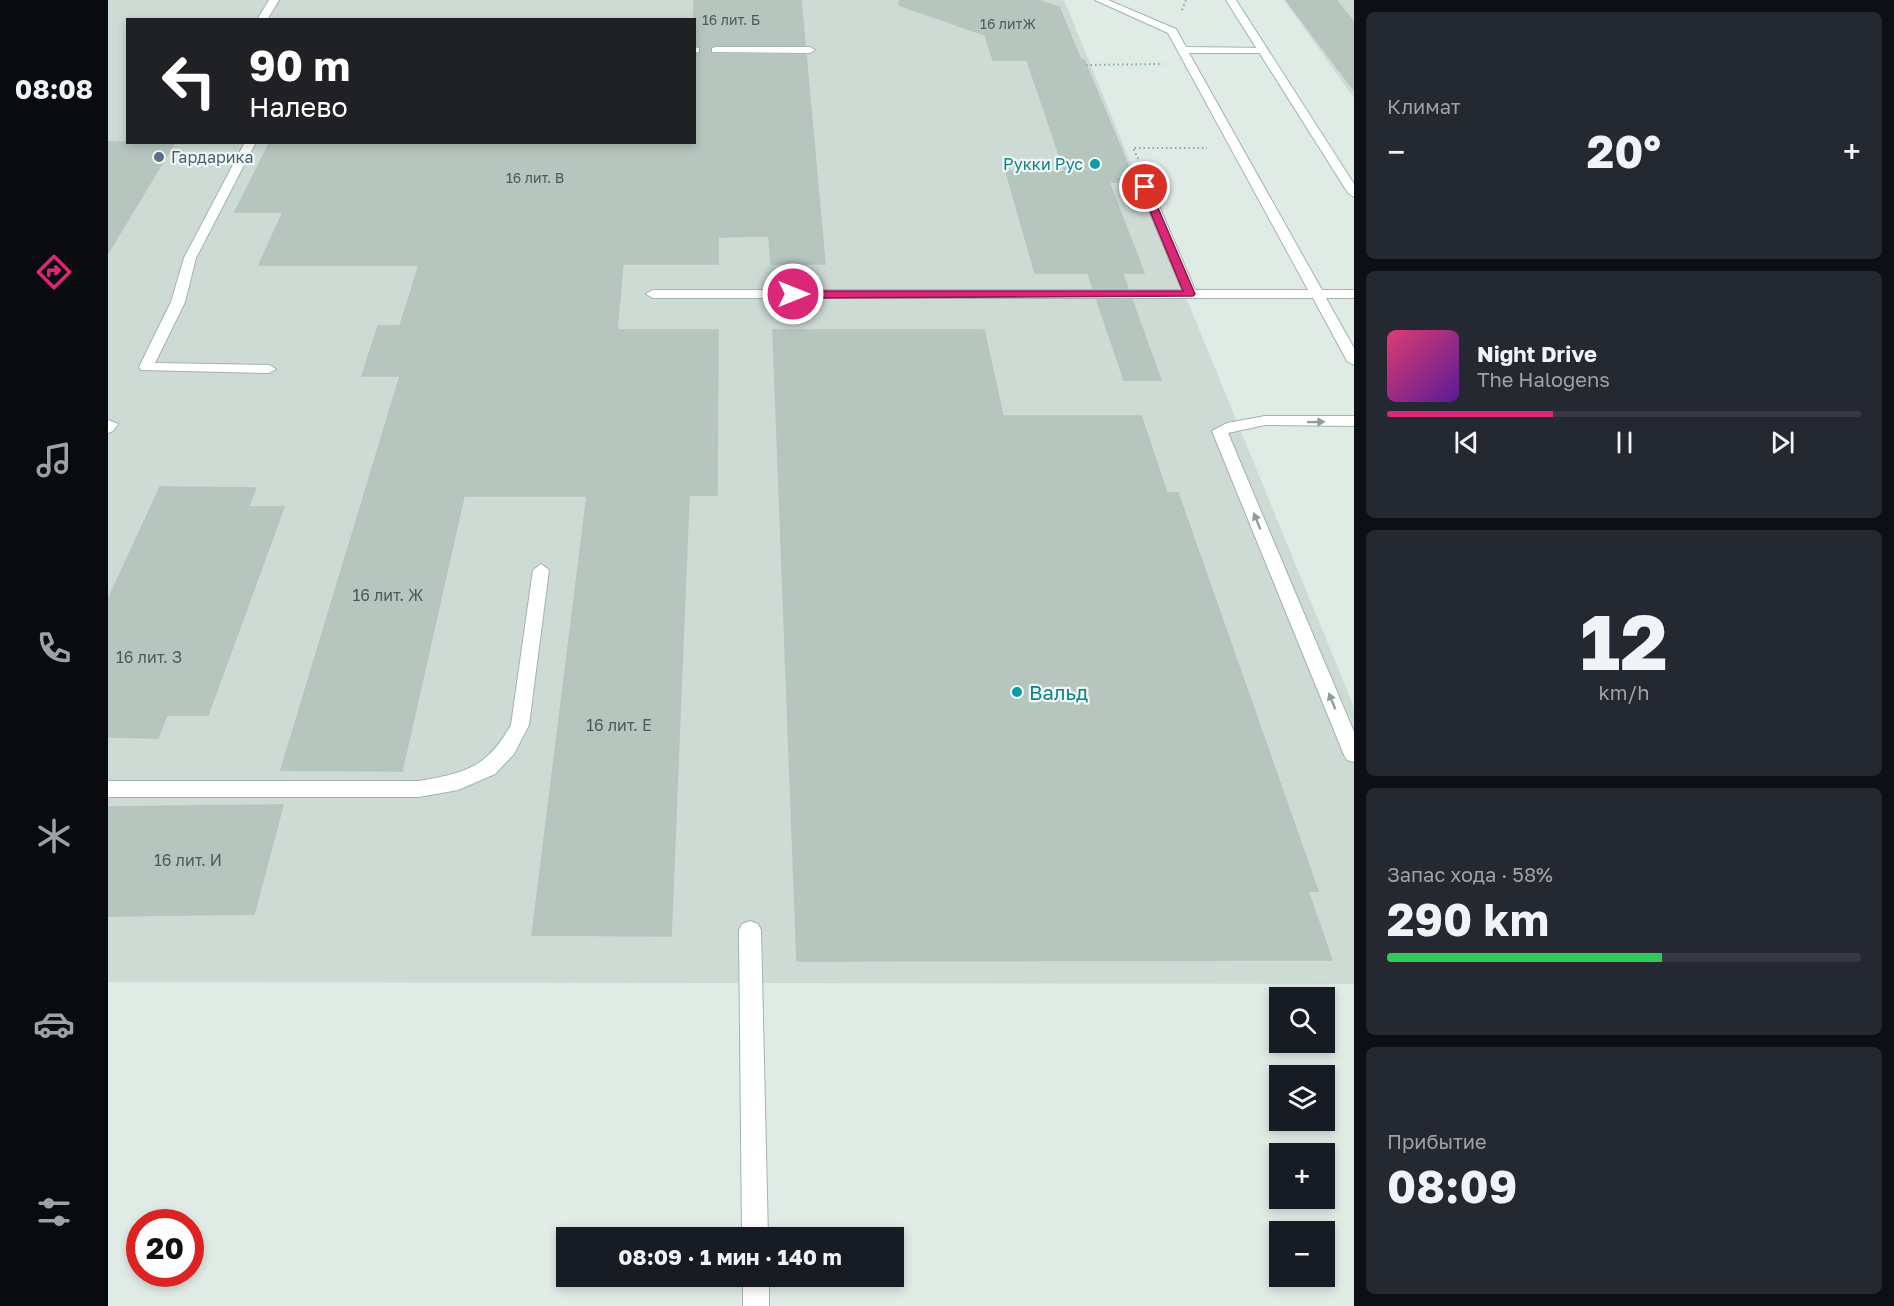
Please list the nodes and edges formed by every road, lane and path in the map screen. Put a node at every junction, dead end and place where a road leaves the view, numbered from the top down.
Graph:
1 (274, 0) edge
2 (1100, 0) edge
3 (1231, 0) edge
4 (263, 18) edge
5 (716, 50) dead end
6 (810, 50) dead end
7 (1183, 50) junction
8 (1263, 50) junction
9 (1190, 64) junction
10 (1086, 65) dead end
11 (250, 144) edge
12 (1237, 148) junction
13 (1145, 187) joint
14 (1354, 193) edge
15 (653, 294) dead end
16 (1190, 294) junction
17 (1317, 294) junction
18 (1354, 294) edge
19 (1354, 361) edge
20 (269, 369) dead end
21 (1354, 421) edge
22 (541, 570) dead end
23 (1354, 755) edge
24 (108, 789) edge
25 (750, 930) dead end
26 (755, 1227) edge
27 (756, 1287) edge
28 (756, 1306) edge

1 - 4 street
2 - 7 street
3 - 8 street
5 - 6 street
7 - 8 street
7 - 9 street
8 - 14 street
9 - 10 path
9 - 12 street
11 - 20 street
12 - 13 path
12 - 17 street
13 - 16 street
15 - 16 street
16 - 17 street
17 - 18 street
17 - 19 street
23 -> 21 street
22 - 24 street
25 - 26 street
27 - 28 street

